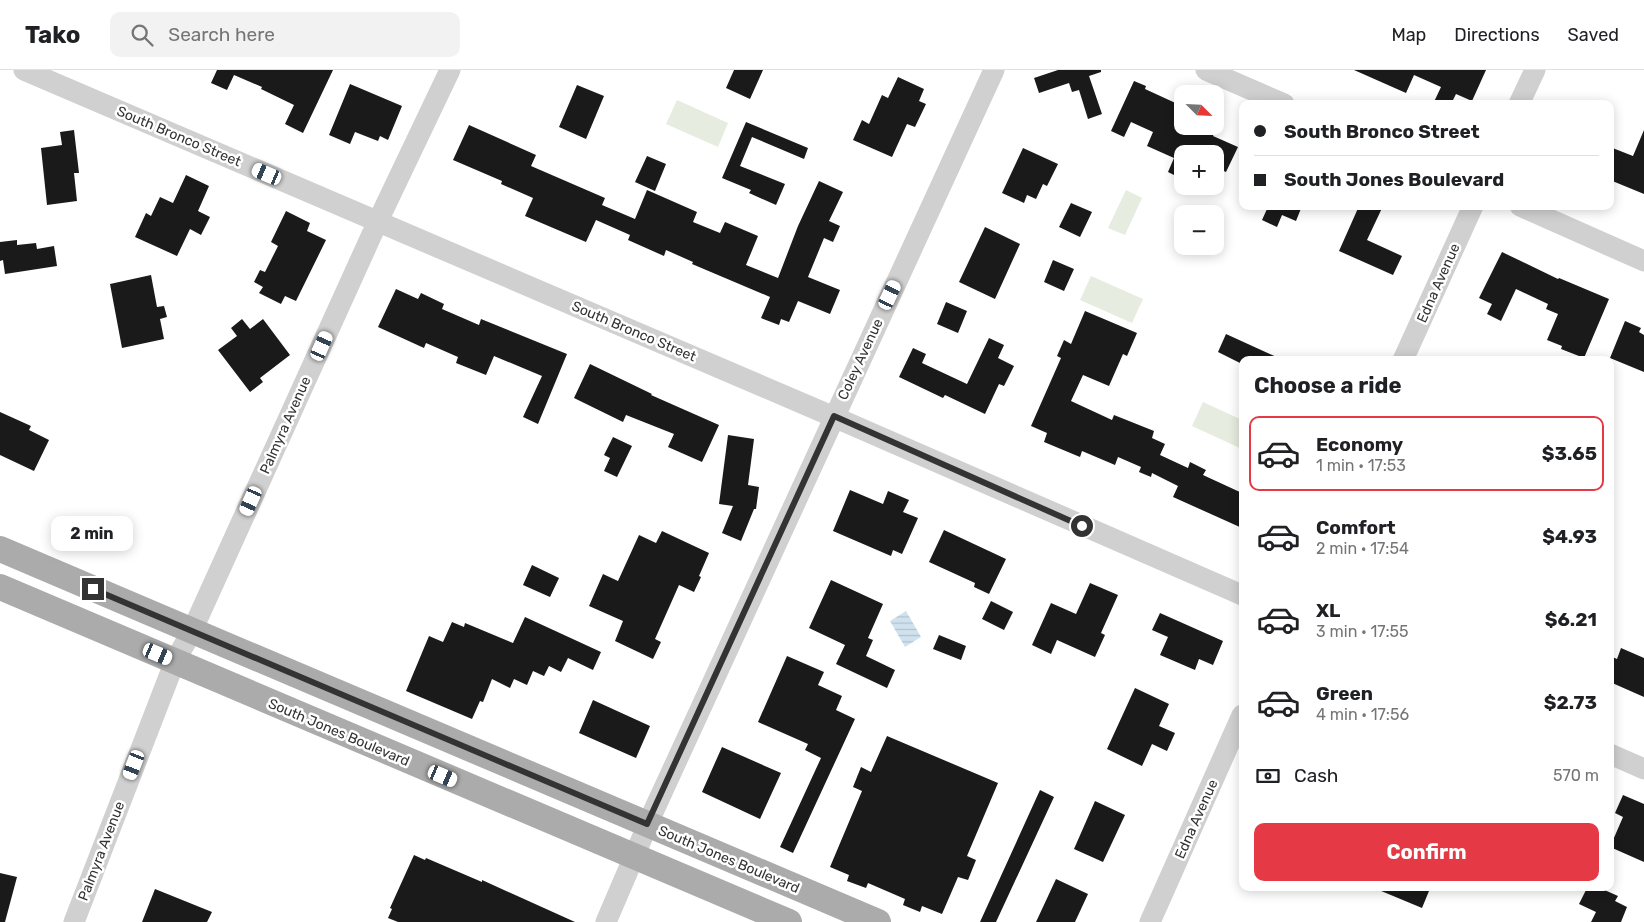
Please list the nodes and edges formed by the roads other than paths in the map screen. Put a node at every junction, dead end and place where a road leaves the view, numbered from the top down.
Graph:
1 (24, 70) edge
2 (450, 70) edge
3 (994, 70) edge
4 (1206, 70) edge
5 (1535, 70) edge
6 (1275, 100) edge
7 (1521, 100) edge
8 (1471, 210) edge
9 (1529, 210) edge
10 (378, 221) junction
11 (1644, 261) edge
12 (1405, 356) edge
13 (834, 416) junction
14 (0, 550) edge
15 (0, 588) edge
16 (1239, 595) edge
17 (192, 631) junction
18 (175, 661) junction
19 (1239, 722) edge
20 (1614, 756) edge
21 (1644, 769) edge
22 (647, 824) junction
23 (634, 856) junction
24 (74, 922) edge
25 (606, 922) edge
26 (789, 922) edge
27 (878, 922) edge
28 (1150, 922) edge

1 - 10 street, South Bronco Street
2 - 10 street, Palmyra Avenue
3 - 13 street, Coley Avenue
4 - 6 street
5 - 7 street
8 - 12 street, Edna Avenue
9 - 11 street
10 - 13 street, South Bronco Street
10 - 17 street, Palmyra Avenue
13 - 16 street, South Bronco Street
13 - 22 street, Coley Avenue
14 - 17 main road, South Jones Boulevard
15 - 18 main road, South Jones Boulevard
17 - 18 street, Palmyra Avenue
17 - 22 main road, South Jones Boulevard
18 - 23 main road, South Jones Boulevard
18 - 24 street, Palmyra Avenue
19 - 28 street, Edna Avenue
20 - 21 street
22 - 23 street, Coley Avenue
22 - 27 main road, South Jones Boulevard
23 - 25 street, Coley Avenue
23 - 26 main road, South Jones Boulevard

